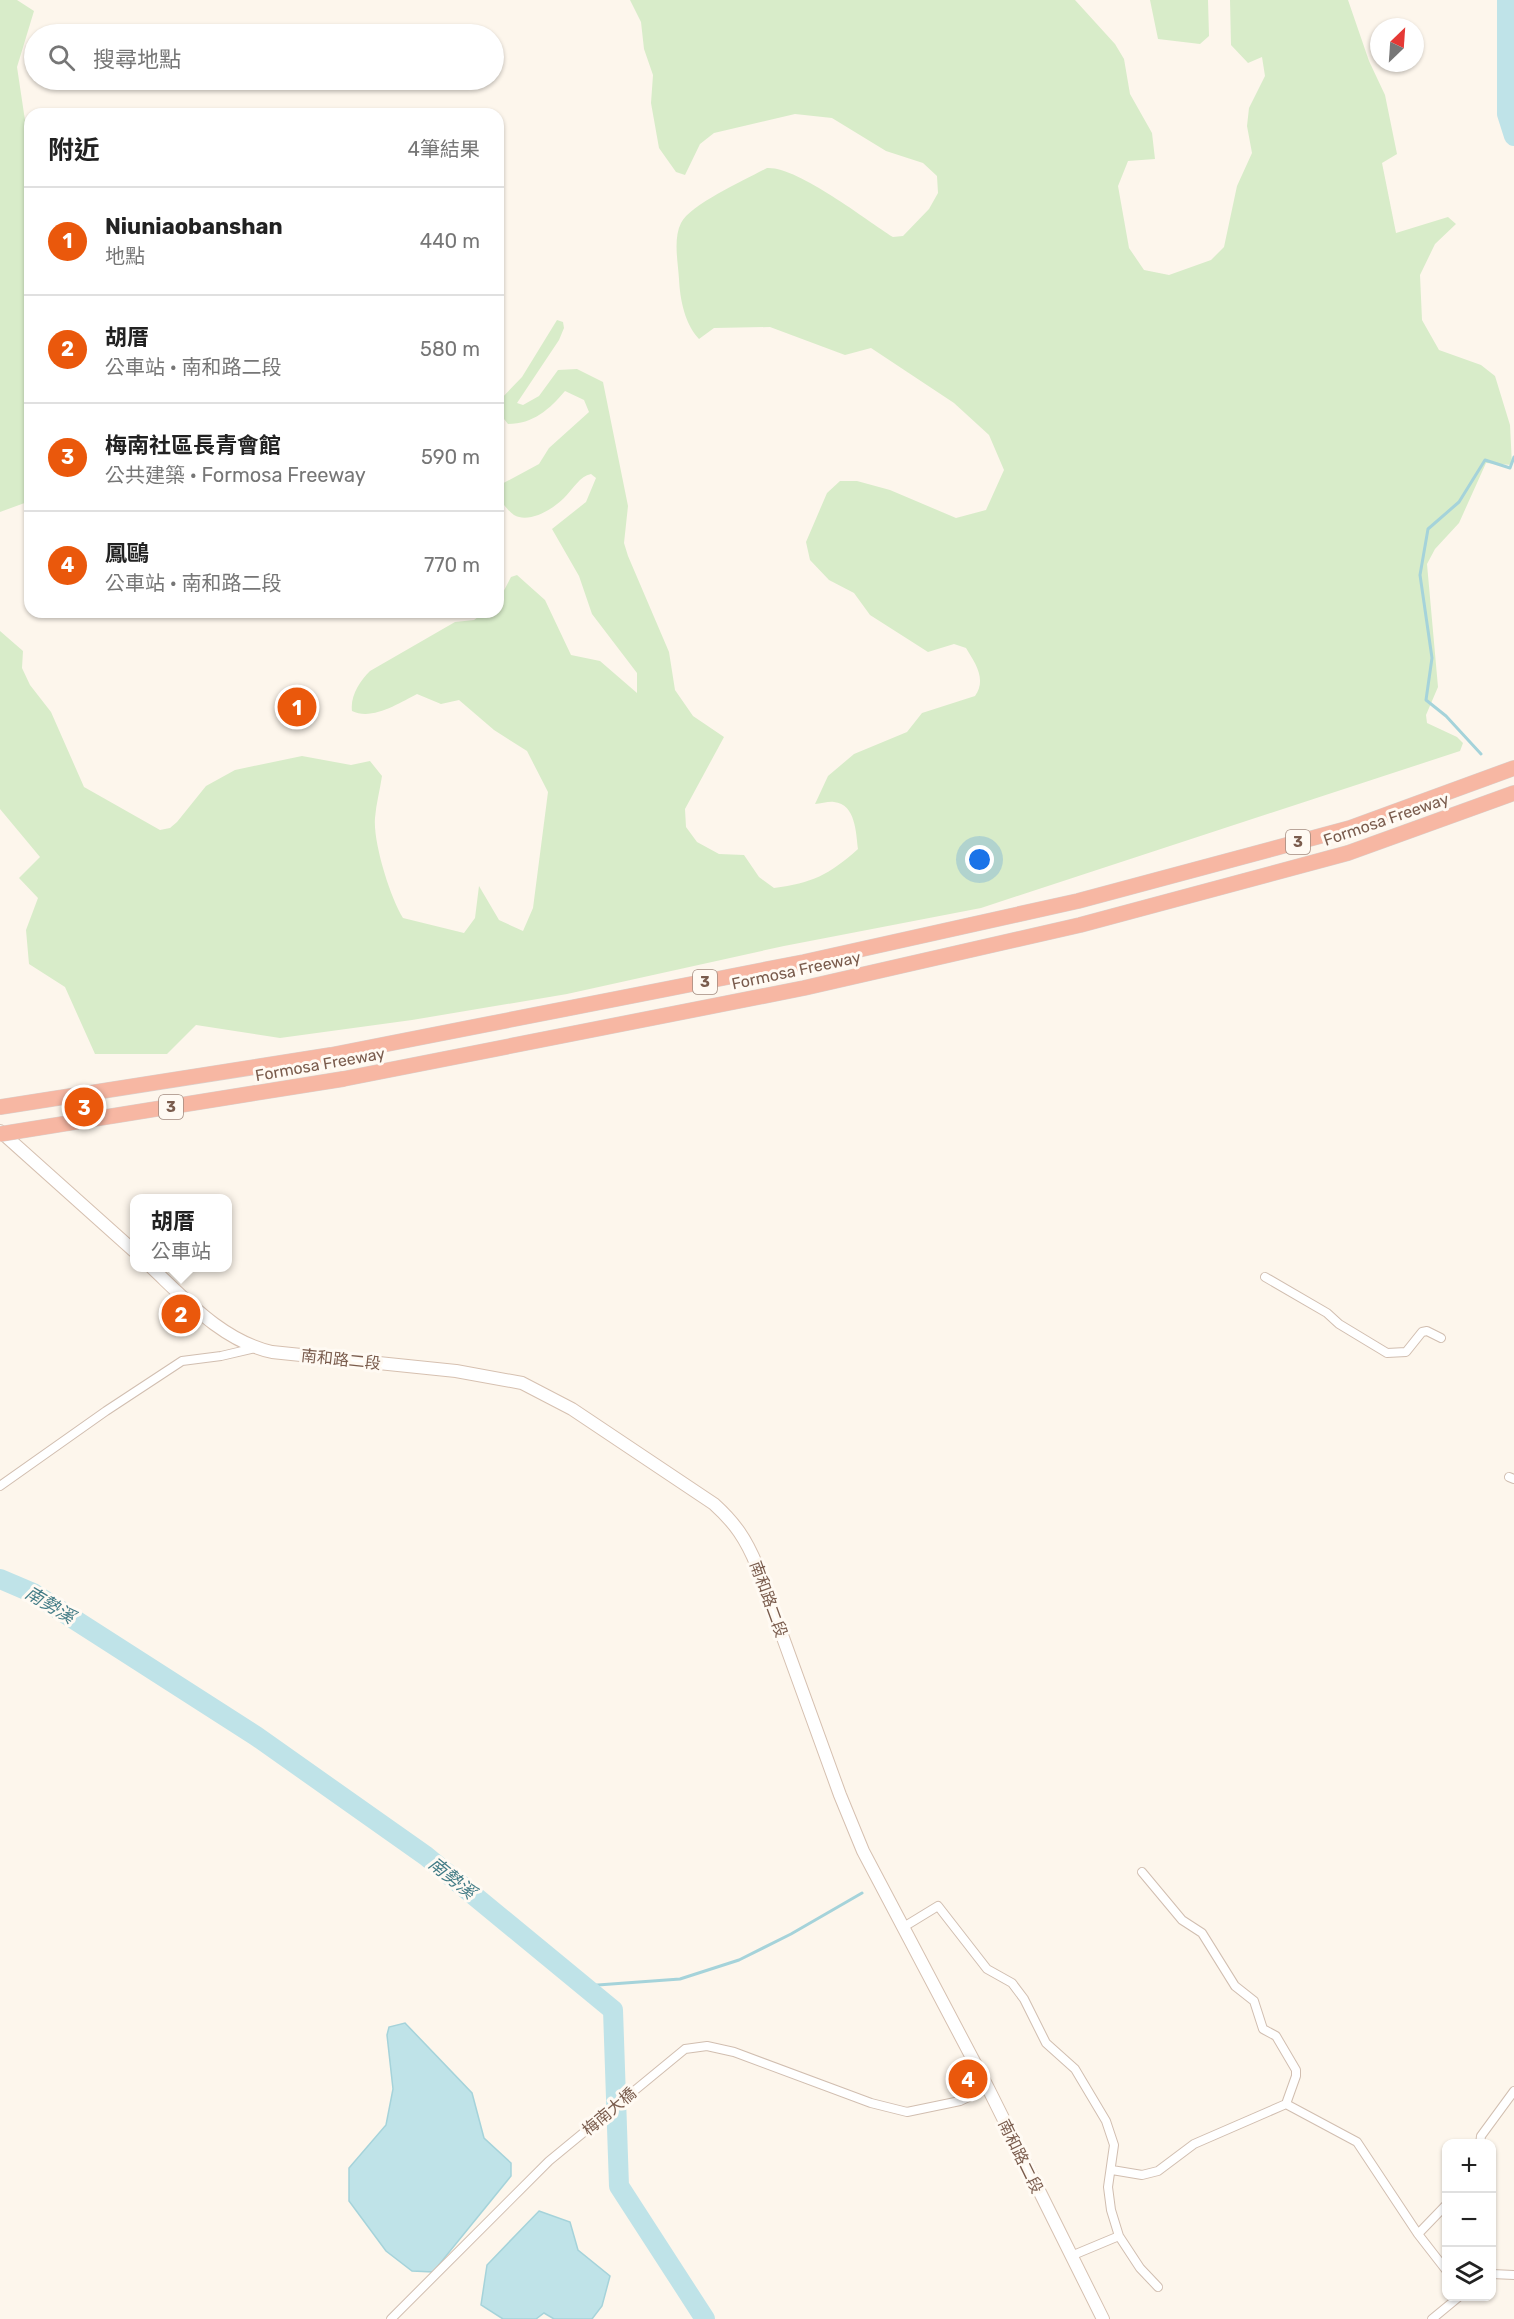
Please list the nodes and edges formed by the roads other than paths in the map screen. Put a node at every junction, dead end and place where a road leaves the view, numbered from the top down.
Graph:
1 (1514, 768) edge
2 (1514, 793) edge
3 (0, 1107) edge
4 (0, 1132) edge
5 (130, 1247) edge
6 (156, 1272) edge
7 (1265, 1277) dead end
8 (1441, 1338) dead end
9 (255, 1348) junction
10 (0, 1486) edge
11 (1142, 1872) dead end
12 (902, 1928) junction
13 (988, 2088) junction
14 (1514, 2091) edge
15 (1286, 2104) junction
16 (1481, 2139) edge
17 (1112, 2170) junction
18 (1442, 2209) edge
19 (1418, 2234) junction
20 (1119, 2236) junction
21 (1071, 2256) junction
22 (1442, 2266) edge
23 (1496, 2274) edge
24 (1514, 2275) edge
25 (1158, 2287) dead end
26 (1454, 2301) edge
27 (391, 2319) edge
28 (1103, 2319) edge
29 (1432, 2319) edge

1 - 3 highway, Formosa Freeway / 3
2 - 4 highway, Formosa Freeway / 3, bridge
4 - 5 main road
6 - 9 main road, 南和路二段
7 - 8 street
9 - 10 street
9 - 12 main road, 南和路二段
11 - 15 street
12 - 13 main road, 南和路二段
12 - 17 street
13 - 21 main road, 南和路二段
13 - 27 street, 梅南大橋
14 - 16 street
15 - 17 street
15 - 19 street
17 - 20 street
18 - 19 street
19 - 22 street
20 - 21 street
20 - 25 street
21 - 28 main road, 南和路二段
23 - 24 street
26 - 29 street

